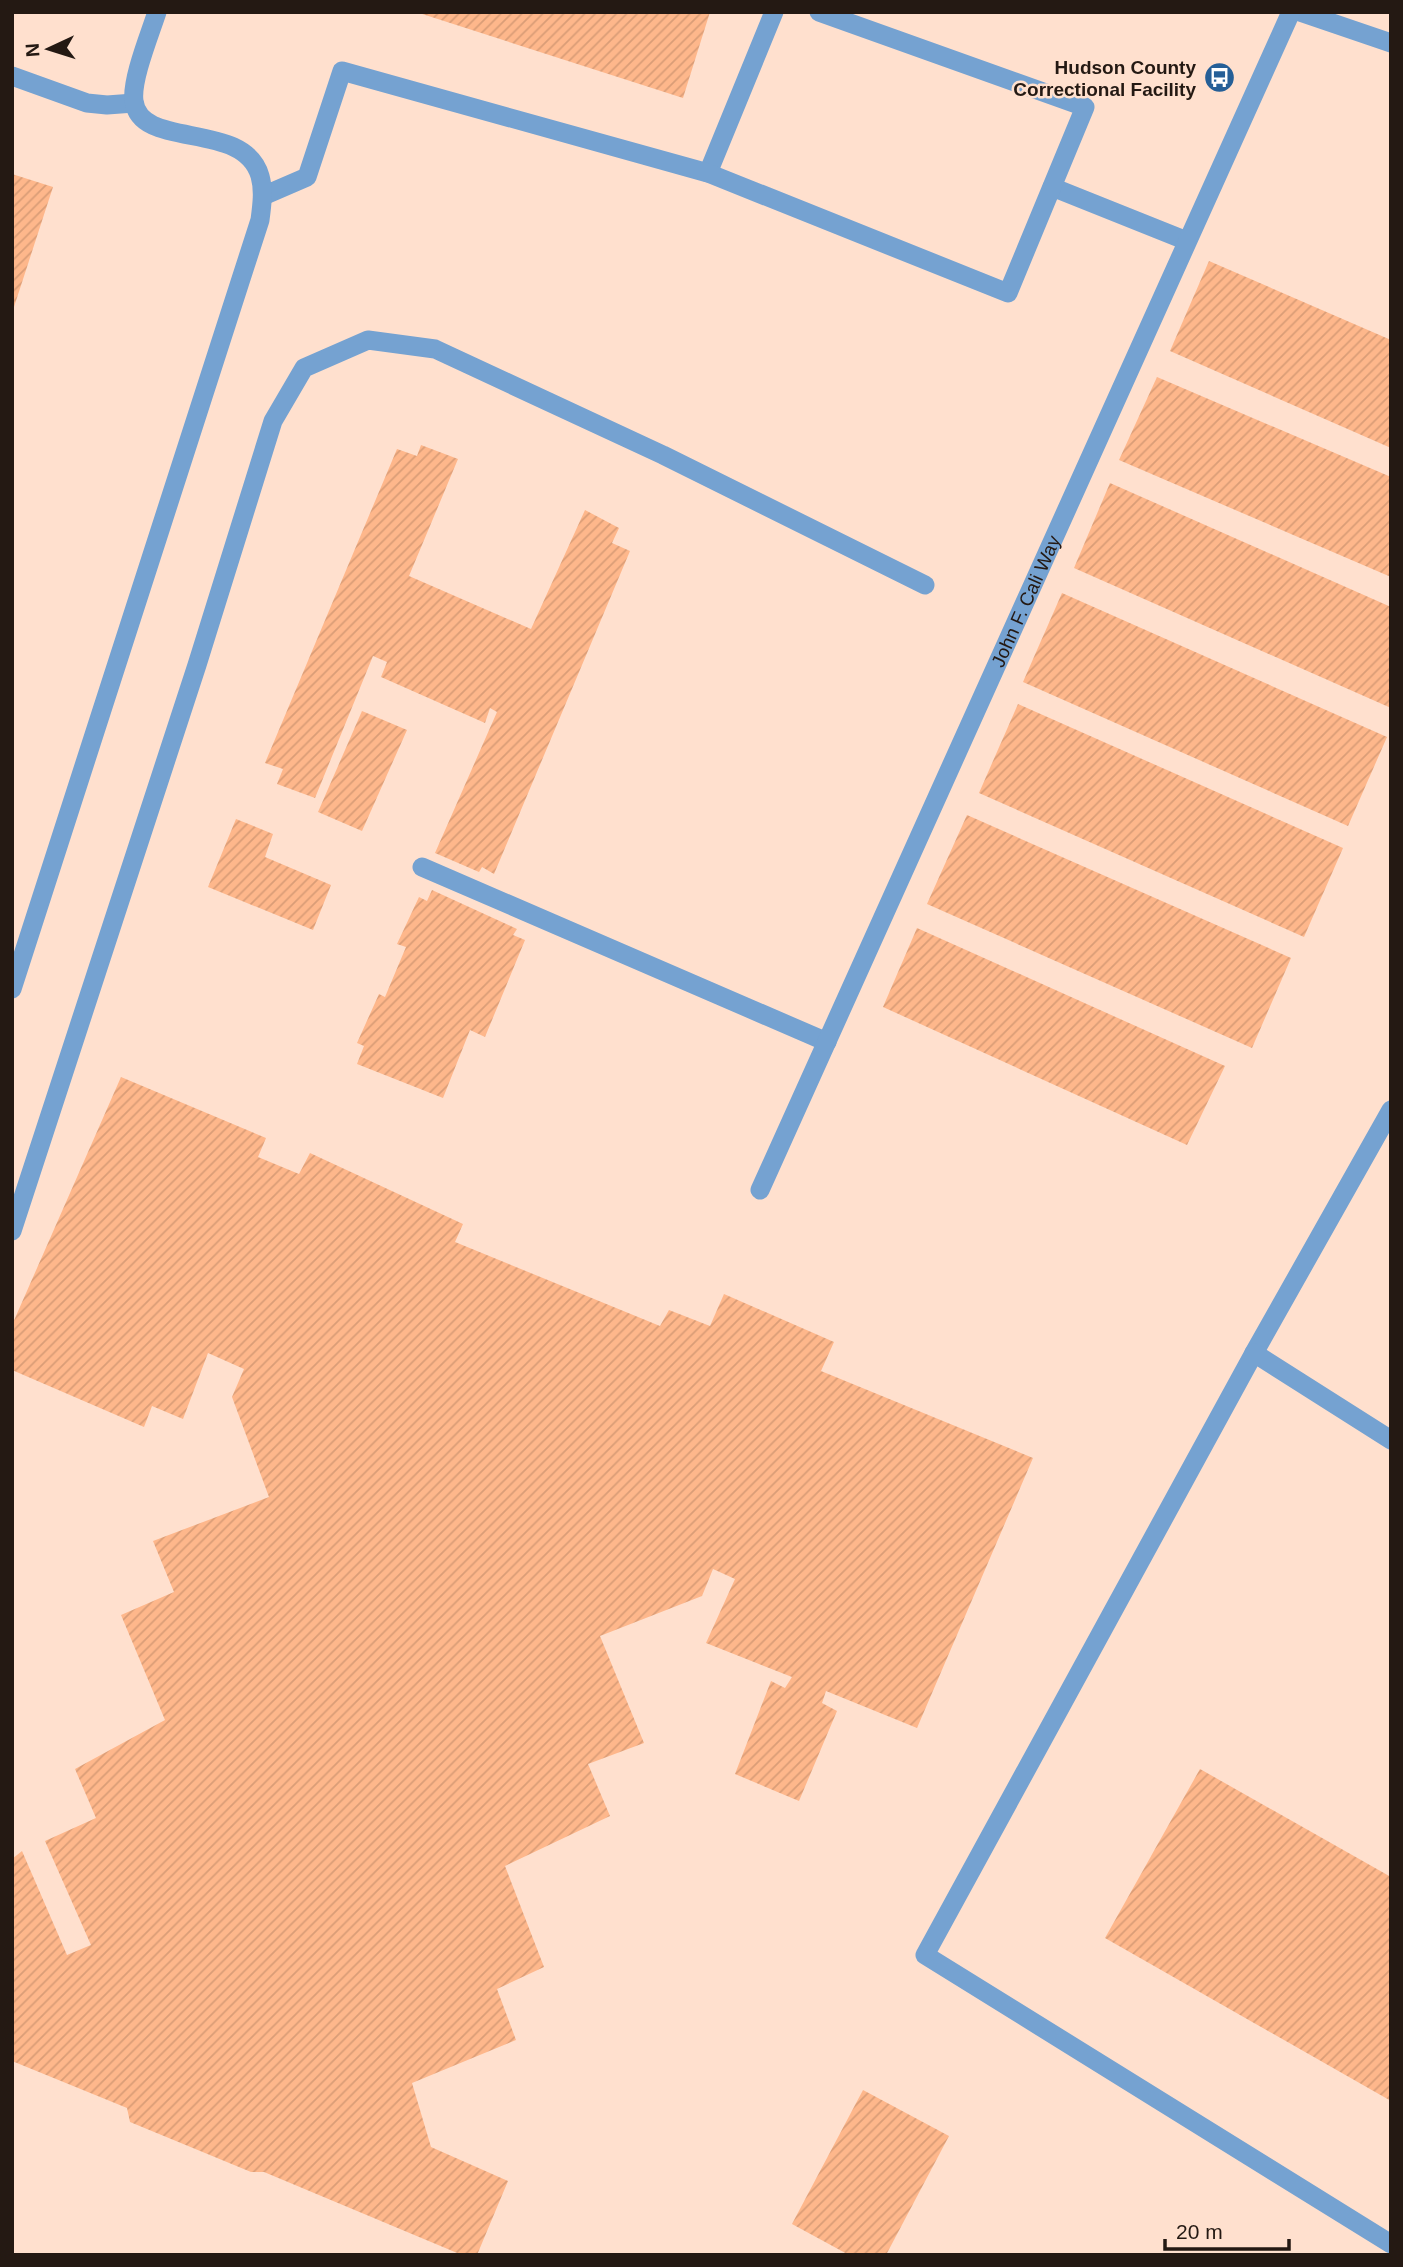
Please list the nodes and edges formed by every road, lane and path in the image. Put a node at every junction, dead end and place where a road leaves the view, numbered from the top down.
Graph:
1 (157, 12) edge
2 (774, 12) edge
3 (819, 12) edge
4 (1290, 12) edge
5 (1300, 12) edge
6 (1391, 43) edge
7 (12, 76) edge
8 (134, 103) junction
9 (708, 173) junction
10 (1052, 187) junction
11 (263, 196) junction
12 (1187, 241) junction
13 (925, 585) dead end
14 (422, 867) dead end
15 (12, 989) edge
16 (827, 1042) junction
17 (1391, 1110) edge
18 (760, 1190) dead end
19 (12, 1231) edge
20 (1254, 1353) junction
21 (1391, 1440) edge
22 (1391, 2244) edge

1 - 8 street
2 - 9 street
3 - 10 street
4 - 12 street, John F. Cali Way
5 - 6 street
7 - 8 street
8 - 11 street
9 - 10 street
9 - 11 street
10 - 12 street
11 - 15 street
12 - 16 street, John F. Cali Way
13 - 19 street
14 - 16 street
16 - 18 street, John F. Cali Way
17 - 20 street
20 - 21 street
20 - 22 street

